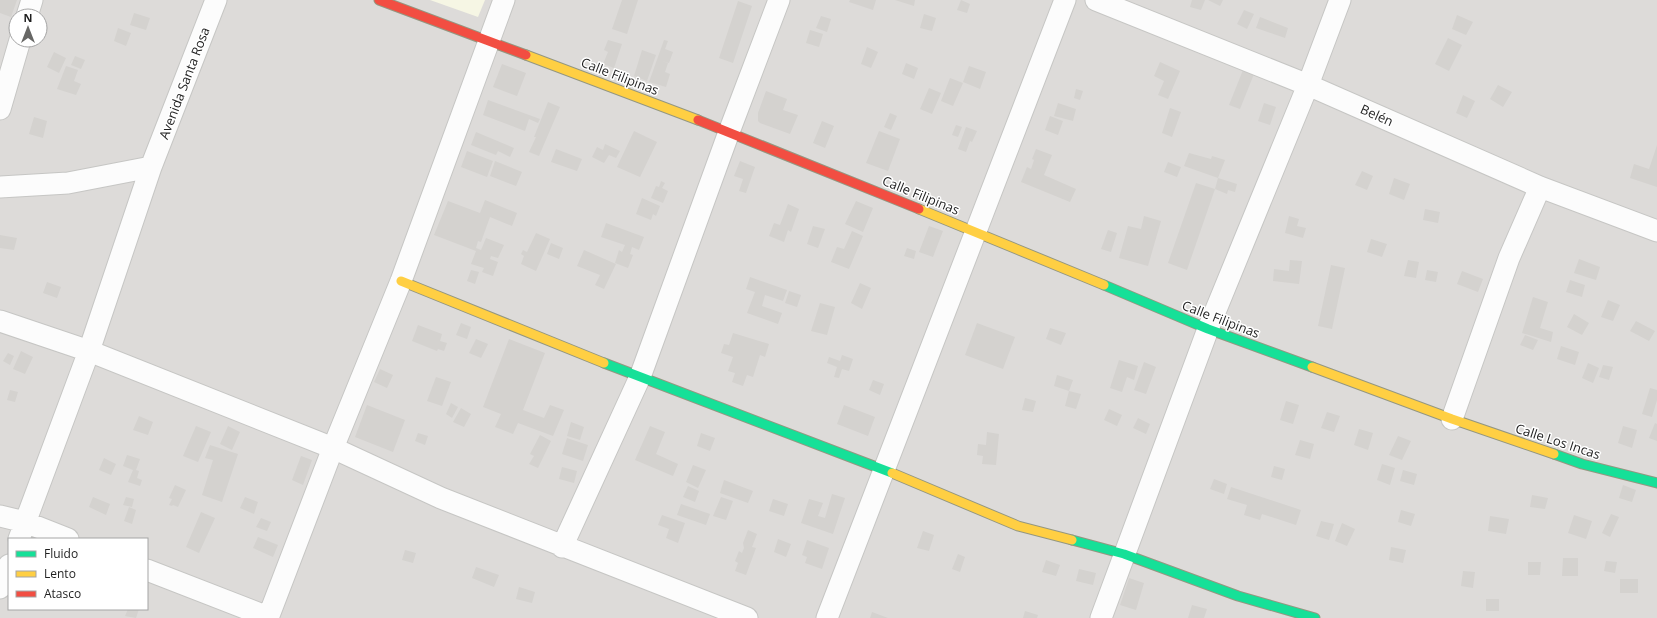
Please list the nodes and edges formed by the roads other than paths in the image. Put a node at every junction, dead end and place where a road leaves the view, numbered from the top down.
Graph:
1 (216, 0) edge
2 (379, 0) edge
3 (504, 0) edge
4 (779, 0) edge
5 (1065, 0) edge
6 (1096, 0) edge
7 (1340, 0) edge
8 (490, 40) junction
9 (18, 48) edge
10 (1308, 85) junction
11 (0, 109) edge
12 (729, 132) junction
13 (151, 167) junction
14 (0, 187) edge
15 (1540, 187) junction
16 (975, 231) junction
17 (1657, 231) edge
18 (401, 281) junction
19 (0, 321) edge
20 (1208, 329) junction
21 (89, 351) junction
22 (640, 377) junction
23 (1452, 419) junction
24 (333, 448) junction
25 (884, 469) junction
26 (1657, 483) edge
27 (0, 516) edge
28 (22, 531) edge
29 (62, 538) edge
30 (562, 547) junction
31 (1124, 554) junction
32 (8, 568) edge
33 (148, 570) edge
34 (0, 588) edge
35 (268, 618) edge
36 (747, 618) edge
37 (827, 618) edge
38 (1101, 618) edge
39 (1315, 618) edge

1 - 13 street, Avenida Santa Rosa
2 - 8 street, Calle Filipinas
3 - 8 street
4 - 12 street
5 - 16 street
6 - 10 street, Belén
7 - 10 street
8 - 12 street, Calle Filipinas
8 - 18 street
9 - 11 street
10 - 15 street, Belén
10 - 20 street
12 - 16 street, Calle Filipinas
12 - 22 street
13 - 14 street
13 - 21 street, Avenida Santa Rosa
15 - 17 street, Belén
15 - 23 street
16 - 20 street, Calle Filipinas
16 - 25 street
18 - 22 street
18 - 24 street
19 - 21 street
20 - 23 street, Calle Filipinas
20 - 31 street
21 - 24 street
21 - 28 street, Avenida Santa Rosa
22 - 25 street
22 - 30 street
23 - 26 street, Calle Los Incas
24 - 30 street
24 - 35 street
25 - 31 street
25 - 37 street
27 - 28 street
28 - 29 street
30 - 36 street
31 - 38 street
31 - 39 street
32 - 34 street
33 - 35 street

